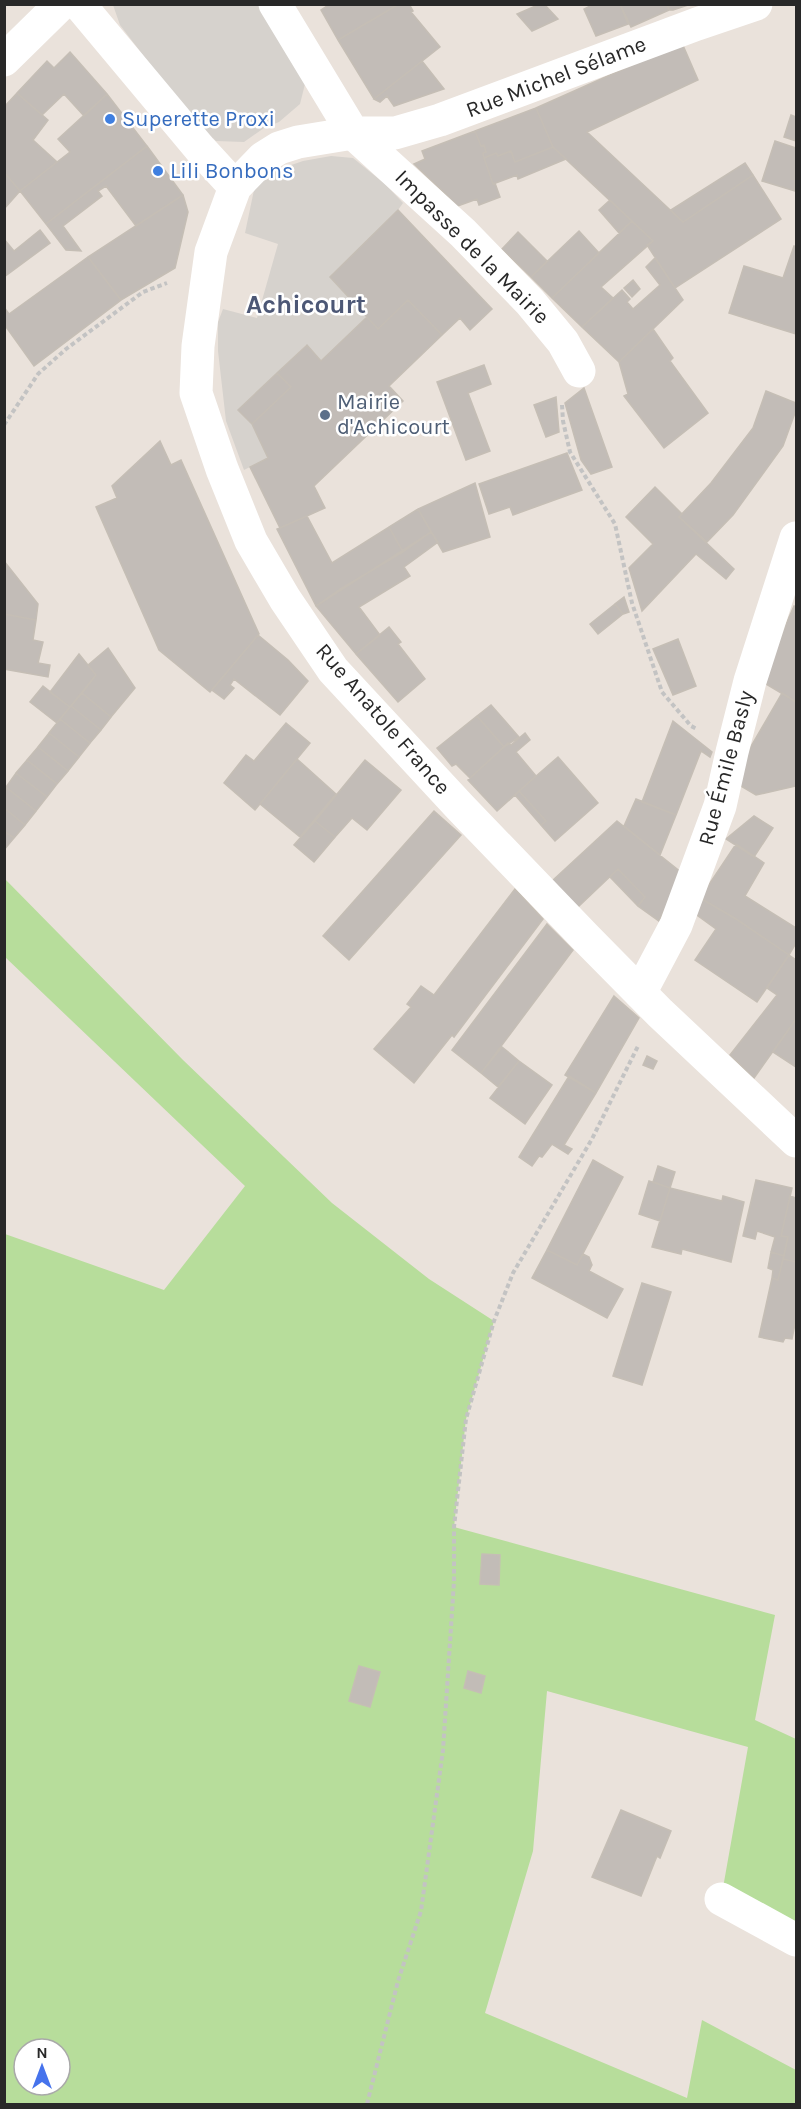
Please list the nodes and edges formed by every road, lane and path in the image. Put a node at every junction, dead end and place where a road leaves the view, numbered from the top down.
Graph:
1 (61, 4) edge
2 (79, 4) edge
3 (275, 4) edge
4 (756, 4) edge
5 (4, 60) edge
6 (354, 133) junction
7 (235, 187) junction
8 (204, 302) junction
9 (579, 371) joint
10 (4, 425) edge
11 (796, 537) edge
12 (732, 752) junction
13 (650, 1003) junction
14 (796, 1141) edge
15 (721, 1899) dead end
16 (796, 1940) edge
17 (368, 2104) edge

1 - 5 street
2 - 7 street
3 - 6 street, Impasse de la Mairie
4 - 6 street, Rue Michel Sélame
6 - 7 street, Rue Michel Sélame
6 - 9 street, Impasse de la Mairie
7 - 8 street, Rue Anatole France
8 - 10 path
8 - 13 street, Rue Anatole France
9 - 12 path
11 - 12 street, Rue Émile Basly
12 - 13 street, Rue Émile Basly
13 - 14 street, Rue Anatole France
13 - 17 path
15 - 16 street

